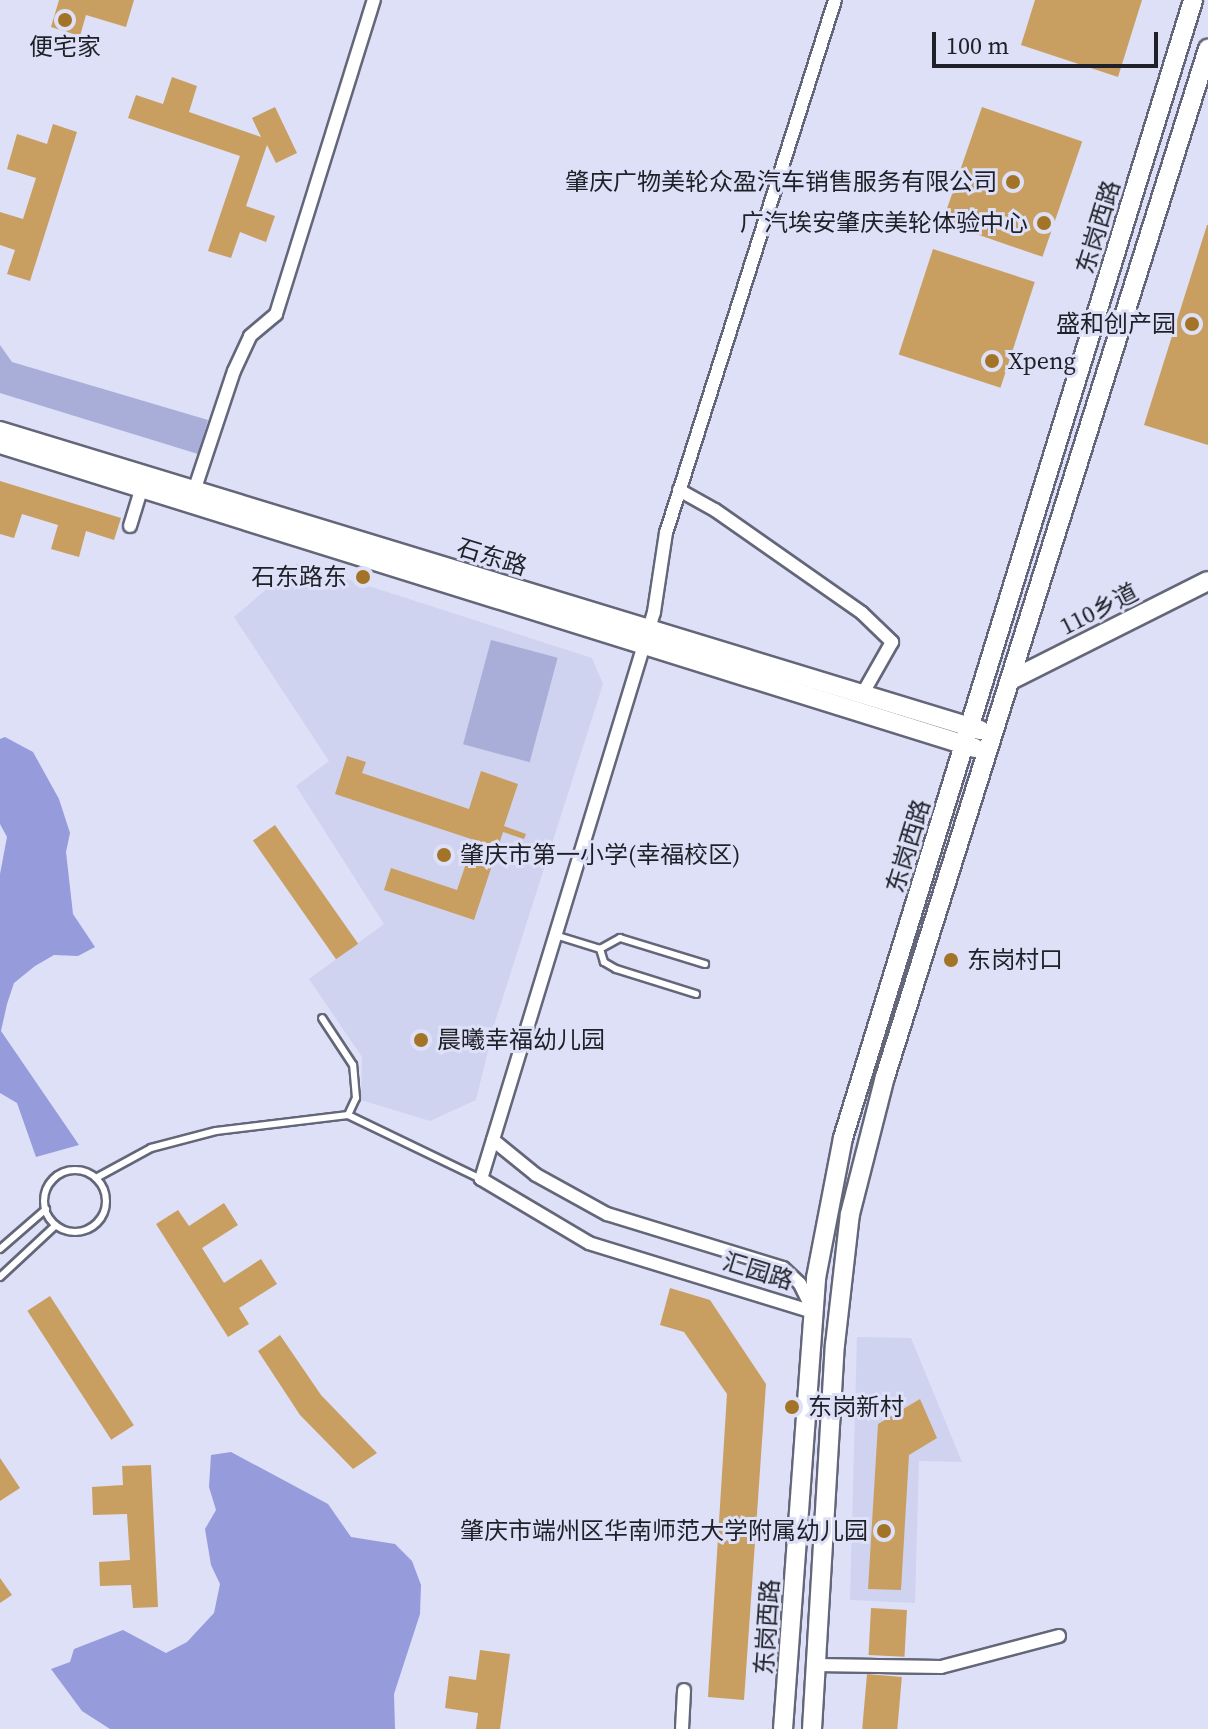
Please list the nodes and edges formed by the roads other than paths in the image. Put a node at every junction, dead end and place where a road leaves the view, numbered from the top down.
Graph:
1 (374, 0) edge
2 (835, 0) edge
3 (1193, 0) edge
4 (1208, 49) edge
5 (0, 431) edge
6 (0, 444) edge
7 (195, 488) junction
8 (141, 489) junction
9 (679, 490) junction
10 (130, 526) dead end
11 (1208, 581) edge
12 (646, 637) junction
13 (1011, 680) junction
14 (863, 693) junction
15 (969, 736) junction
16 (991, 743) junction
17 (555, 935) junction
18 (600, 949) junction
19 (705, 964) dead end
20 (696, 994) dead end
21 (322, 1018) dead end
22 (348, 1115) junction
23 (493, 1140) junction
24 (96, 1178) junction
25 (481, 1179) junction
26 (46, 1209) junction
27 (56, 1225) junction
28 (0, 1249) edge
29 (0, 1277) edge
30 (813, 1312) junction
31 (1059, 1636) dead end
32 (816, 1665) junction
33 (684, 1690) dead end
34 (682, 1729) edge
35 (783, 1729) edge
36 (812, 1729) edge

1 - 7 street
2 - 9 street
3 - 15 main road, 东岗西路
4 - 13 main road, 东岗西路
5 - 7 main road, 石东路
6 - 8 main road, 石东路
7 - 12 main road, 石东路
8 - 10 street
8 - 12 main road, 石东路
9 - 12 street
9 - 14 street
11 - 13 main road, 110乡道
12 - 14 main road, 石东路
12 - 15 main road, 石东路
12 - 17 street
13 - 16 main road, 东岗西路
14 - 15 main road, 石东路
15 - 16 main road
15 - 30 main road, 东岗西路
16 - 32 main road, 东岗西路
17 - 18 lane
17 - 23 street
18 - 19 lane
18 - 20 lane
21 - 22 lane
22 - 24 lane
22 - 25 lane
23 - 25 street
23 - 30 street, 汇园路
24 - 26 lane
24 - 27 lane
25 - 30 street, 汇园路
26 - 27 lane
26 - 28 lane
27 - 29 lane
30 - 35 main road, 东岗西路
31 - 32 street
32 - 36 main road, 东岗西路
33 - 34 street

